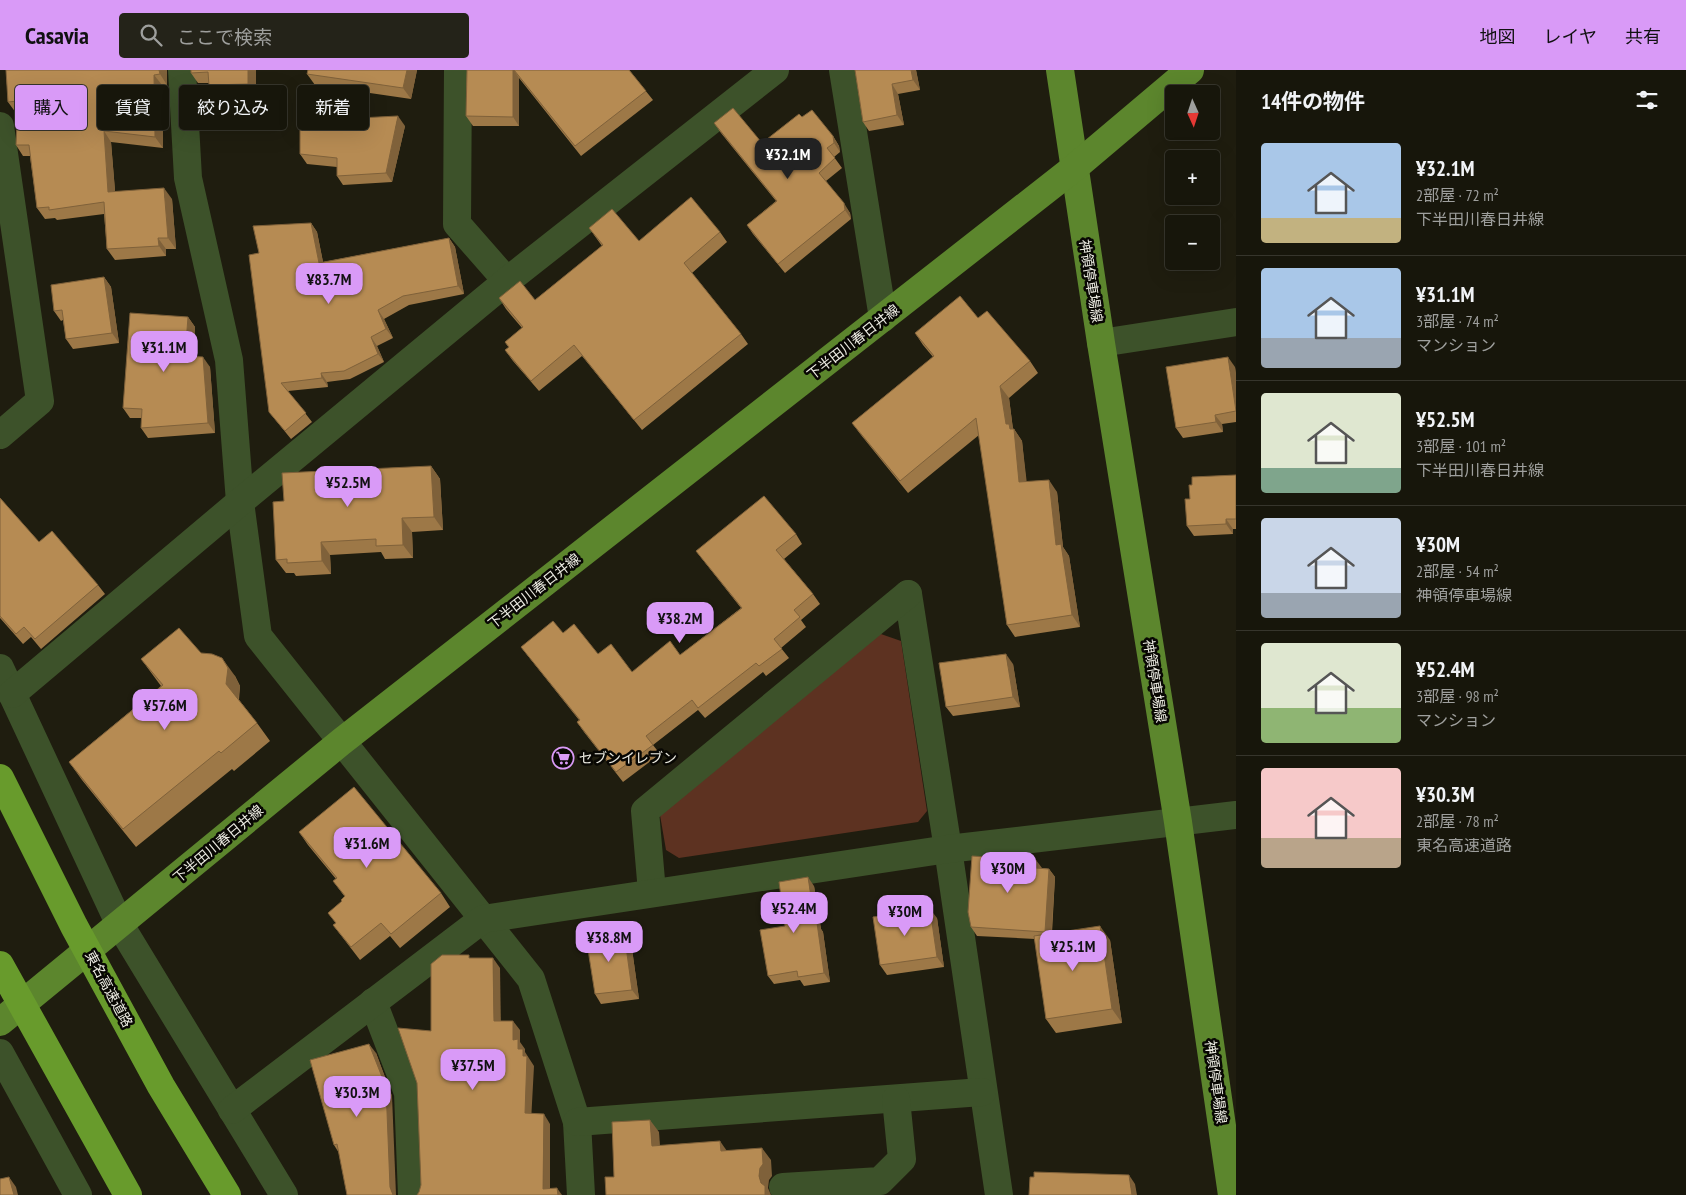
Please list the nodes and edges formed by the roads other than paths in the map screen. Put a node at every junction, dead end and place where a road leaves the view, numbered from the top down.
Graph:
1 (182, 70) edge
2 (458, 70) edge
3 (776, 70) edge
4 (843, 70) edge
5 (1060, 70) edge
6 (1190, 70) edge
7 (0, 126) edge
8 (1074, 168) junction
9 (507, 281) junction
10 (883, 318) junction
11 (1236, 322) edge
12 (1101, 343) junction
13 (0, 435) edge
14 (240, 502) junction
15 (0, 668) edge
16 (12, 694) junction
17 (341, 742) junction
18 (0, 778) edge
19 (1236, 814) edge
20 (1178, 822) junction
21 (948, 848) junction
22 (652, 892) junction
23 (483, 919) junction
24 (120, 925) junction
25 (0, 965) edge
26 (373, 1002) junction
27 (0, 1022) edge
28 (0, 1053) edge
29 (982, 1092) junction
30 (896, 1099) junction
31 (232, 1110) junction
32 (577, 1122) junction
33 (784, 1188) dead end
34 (78, 1195) edge
35 (128, 1195) edge
36 (226, 1195) edge
37 (284, 1195) edge
38 (412, 1195) edge
39 (581, 1195) edge
40 (999, 1195) edge
41 (1232, 1195) edge

1 - 14 street
2 - 9 street
3 - 9 street
4 - 10 street
5 - 8 main road, 神領停車場線
6 - 8 main road, 下半田川春日井線
7 - 13 street
8 - 10 main road, 下半田川春日井線
8 - 12 main road, 神領停車場線
9 - 14 street
10 - 17 main road, 下半田川春日井線
11 - 12 street
12 - 20 main road, 神領停車場線
14 - 16 street
14 - 17 street
15 - 16 street
16 - 24 street
17 - 23 street
17 - 24 main road, 下半田川春日井線
18 - 36 highway, 東名高速道路, bridge
19 - 20 street
20 - 21 street
20 - 41 main road, 神領停車場線
21 - 22 street
21 - 22 street
21 - 29 street
22 - 23 street
23 - 26 street
23 - 32 street
24 - 27 main road, 下半田川春日井線
24 - 31 street
25 - 35 highway, bridge
26 - 31 street
26 - 38 street
28 - 34 street
29 - 30 street
29 - 40 street
30 - 32 street
30 - 33 street
31 - 37 street
32 - 39 street

